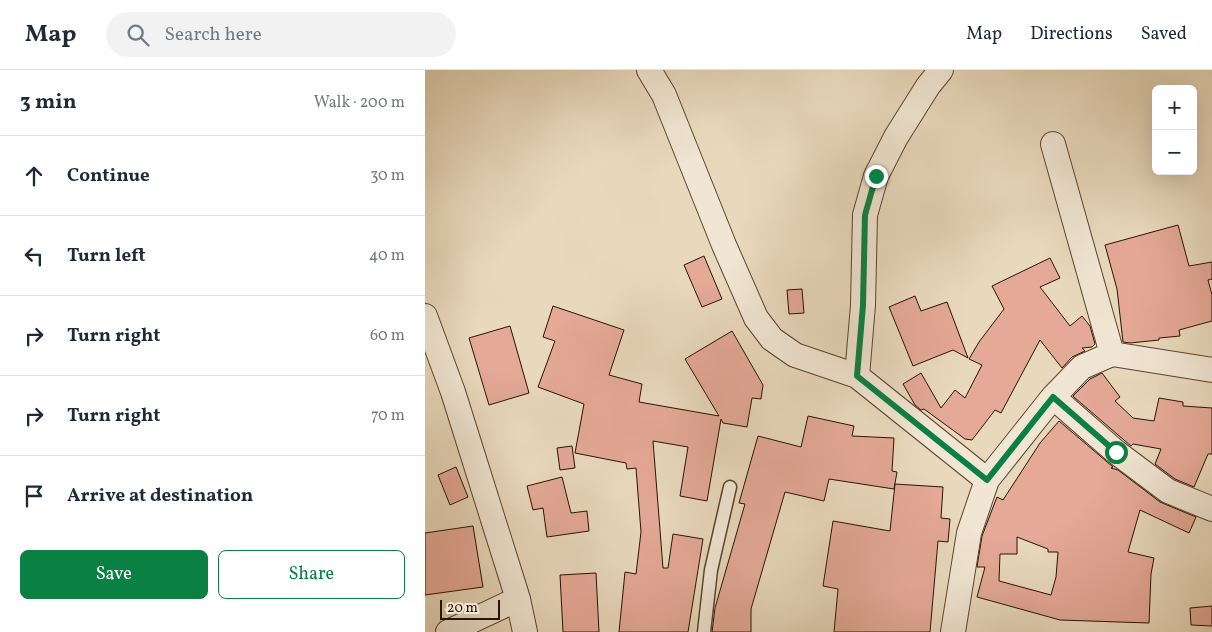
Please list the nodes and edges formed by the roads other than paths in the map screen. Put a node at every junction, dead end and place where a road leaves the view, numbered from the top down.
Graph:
1 (649, 70) edge
2 (941, 70) edge
3 (1053, 144) dead end
4 (425, 316) edge
5 (1112, 354) junction
6 (1212, 370) edge
7 (857, 376) junction
8 (1053, 397) junction
9 (987, 480) junction
10 (730, 488) dead end
11 (1212, 509) edge
12 (518, 598) junction
13 (448, 632) edge
14 (525, 632) edge
15 (704, 632) edge
16 (953, 632) edge

1 - 7 street
2 - 7 street
3 - 5 street
4 - 12 street
5 - 6 street
5 - 8 street
7 - 9 street
8 - 9 street
8 - 11 street
9 - 16 street
10 - 15 lane
12 - 13 street
12 - 14 street

